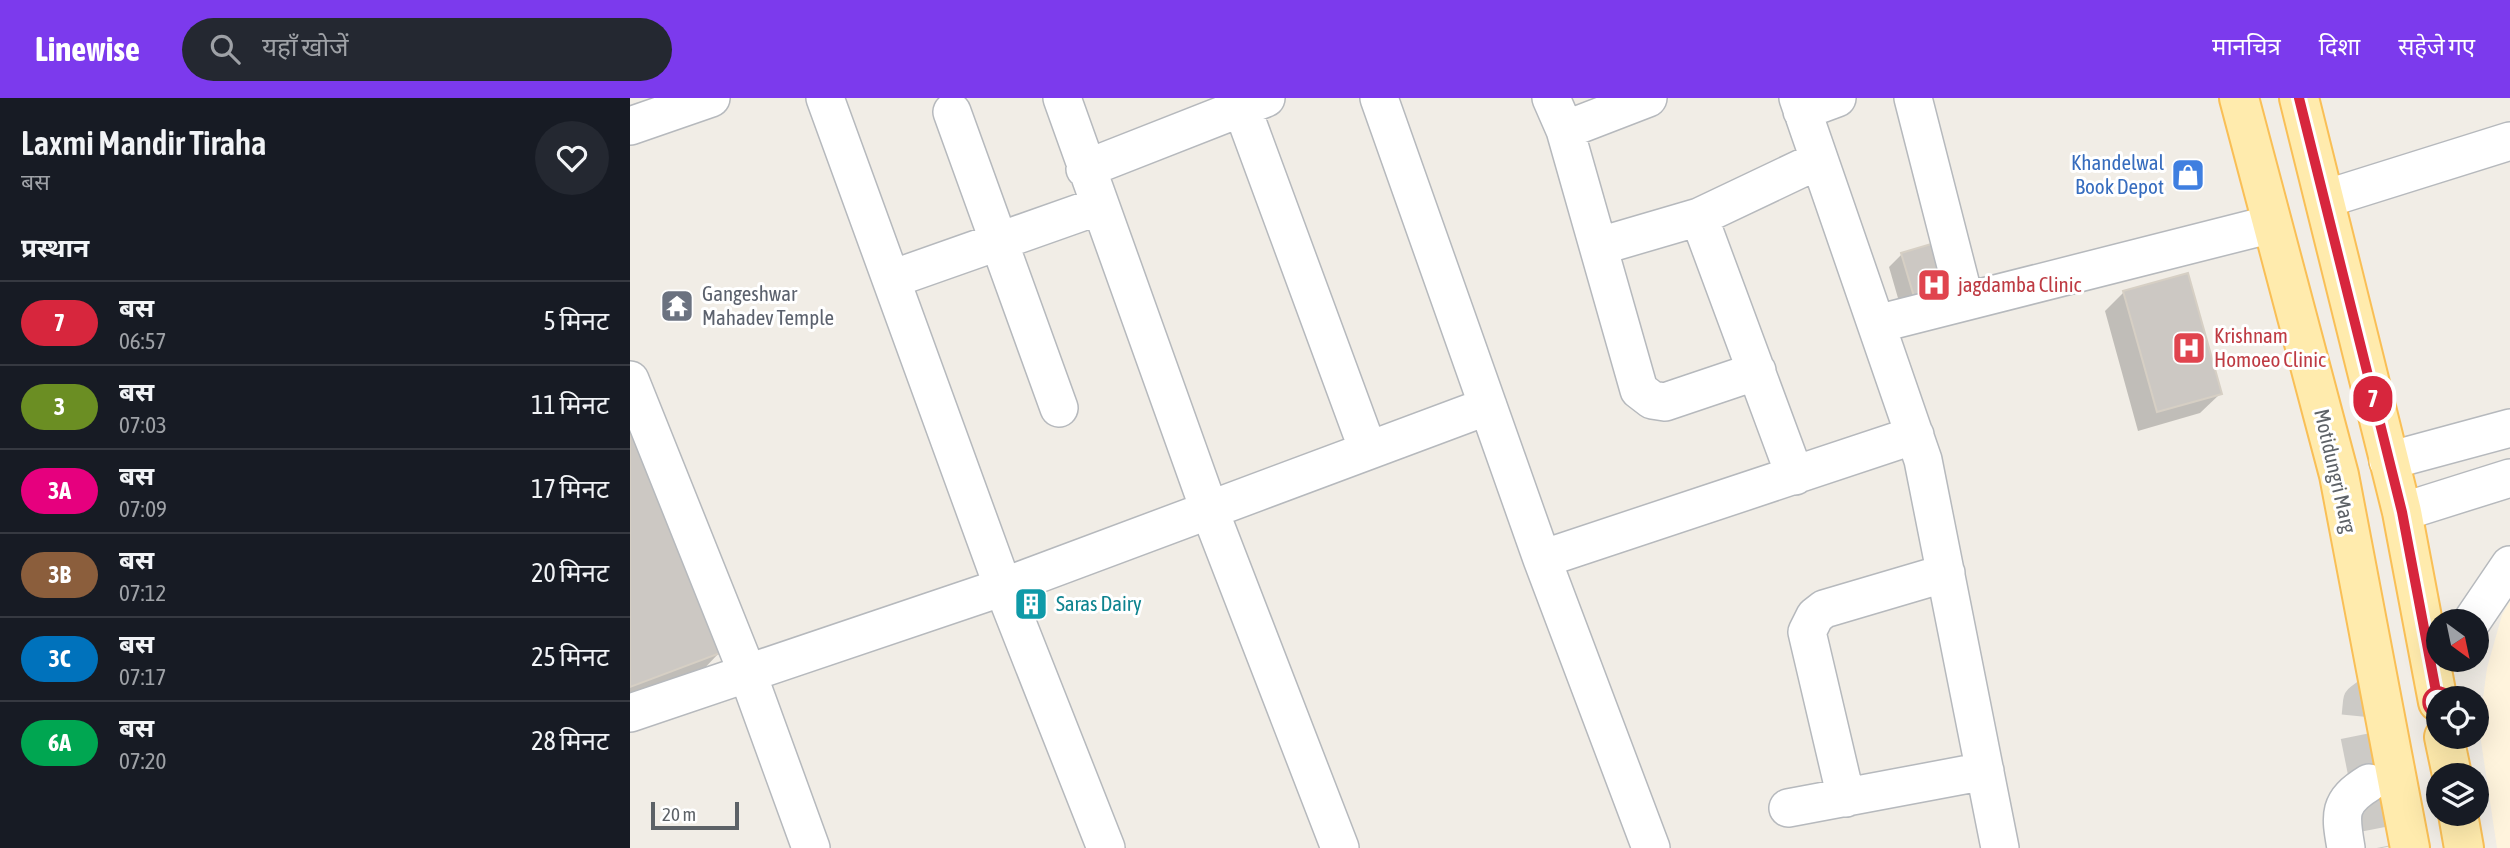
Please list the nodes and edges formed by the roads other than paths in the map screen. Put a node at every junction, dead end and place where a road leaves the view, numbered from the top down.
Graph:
1 (711, 98) edge
2 (825, 98) edge
3 (1062, 98) edge
4 (1380, 98) edge
5 (1648, 98) edge
6 (1837, 98) edge
7 (1913, 98) edge
8 (2239, 98) edge
9 (2299, 98) edge
10 (1254, 103) edge
11 (1800, 104) edge
12 (952, 111) dead end
13 (1558, 114) edge
14 (630, 125) edge
15 (2510, 141) edge
16 (1819, 160) junction
17 (1086, 169) junction
18 (2325, 199) junction
19 (1099, 206) junction
20 (1699, 217) junction
21 (2272, 225) junction
22 (997, 244) junction
23 (1600, 246) junction
24 (892, 279) junction
25 (1965, 301) junction
26 (1877, 324) junction
27 (1757, 371) junction
28 (630, 380) edge
29 (1488, 406) junction
30 (1059, 408) dead end
31 (2493, 433) edge
32 (1915, 435) junction
33 (1368, 450) junction
34 (2388, 461) junction
35 (1796, 476) junction
36 (2500, 482) edge
37 (1209, 509) junction
38 (2402, 512) junction
39 (1542, 559) junction
40 (2510, 565) edge
41 (1946, 573) junction
42 (1003, 587) junction
43 (2480, 609) edge
44 (747, 672) junction
45 (2440, 681) edge
46 (630, 713) edge
47 (1985, 771) junction
48 (2369, 783) dead end
49 (1846, 798) junction
50 (1788, 808) dead end
51 (2460, 826) edge
52 (811, 848) edge
53 (1106, 848) edge
54 (1339, 848) edge
55 (1651, 848) edge
56 (2000, 848) edge
57 (2346, 848) edge
58 (2410, 848) edge
59 (2464, 848) edge

1 - 14 street
2 - 24 street
3 - 17 street
4 - 29 street
5 - 13 street
6 - 11 street
7 - 25 street
8 - 21 main road, Motidungri Marg
9 - 18 main road
10 - 17 street
10 - 33 street
11 - 16 street
12 - 22 street
13 - 23 street
15 - 18 street
16 - 20 street
16 - 26 street
17 - 19 street
18 - 34 main road
19 - 22 street
19 - 37 street
20 - 23 street
20 - 27 street
21 - 25 street
21 - 58 main road, Motidungri Marg
22 - 24 street
22 - 30 street
23 - 27 street
24 - 42 street
25 - 26 street
26 - 32 street
27 - 35 street
28 - 44 street
29 - 33 street
29 - 39 street
31 - 34 street
31 - 36 street
32 - 35 street
32 - 41 street
33 - 37 street
34 - 38 main road
35 - 39 street
36 - 38 street
37 - 42 street
37 - 54 street
38 - 45 main road
39 - 55 street
40 - 43 street
41 - 47 street
41 - 49 street
42 - 44 street
42 - 53 street
44 - 46 street
44 - 52 street
47 - 49 street
47 - 56 street
48 - 57 street
49 - 50 street
51 - 59 main road

